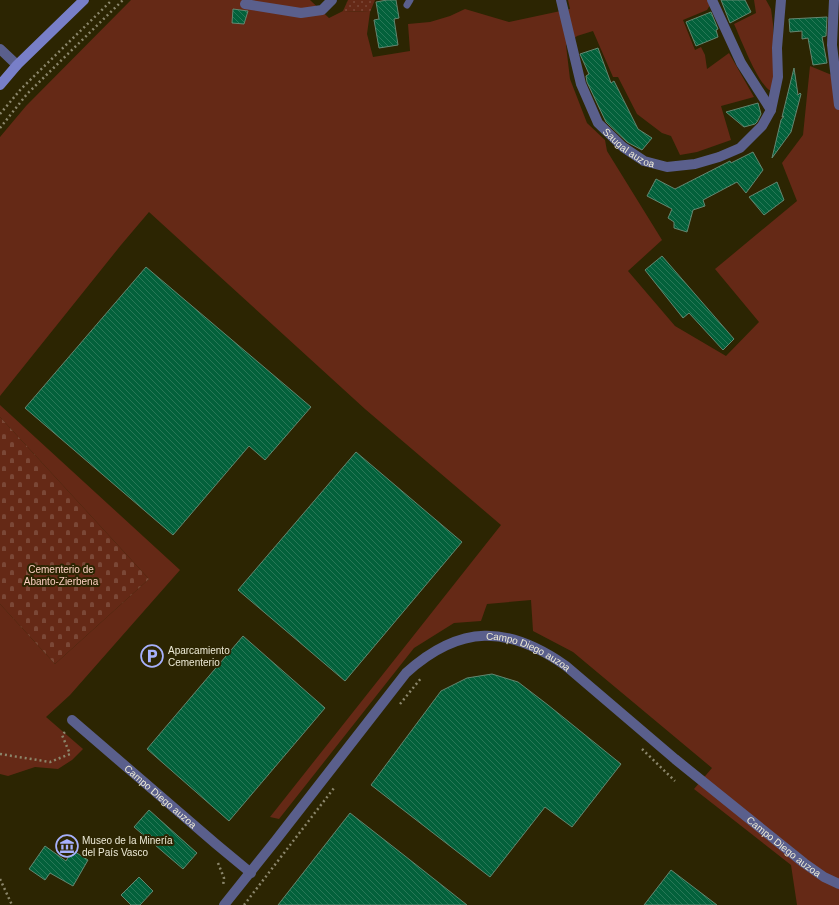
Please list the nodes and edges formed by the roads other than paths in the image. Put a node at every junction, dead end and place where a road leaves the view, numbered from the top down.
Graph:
1 (84, 0) edge
2 (332, 0) edge
3 (561, 0) edge
4 (712, 0) edge
5 (781, 0) edge
6 (834, 0) edge
7 (246, 4) dead end
8 (0, 49) edge
9 (17, 65) junction
10 (0, 85) edge
11 (839, 104) edge
12 (771, 110) junction
13 (72, 720) dead end
14 (250, 873) junction
15 (839, 884) edge
16 (224, 905) edge

1 - 9 street
2 - 7 street
3 - 12 street, Saugal auzoa
4 - 12 street
5 - 12 street, Saugal auzoa
6 - 11 street
8 - 9 street
9 - 10 street
13 - 14 street, Campo Diego auzoa
14 - 15 street, Campo Diego auzoa
14 - 16 street, Campo Diego auzoa

